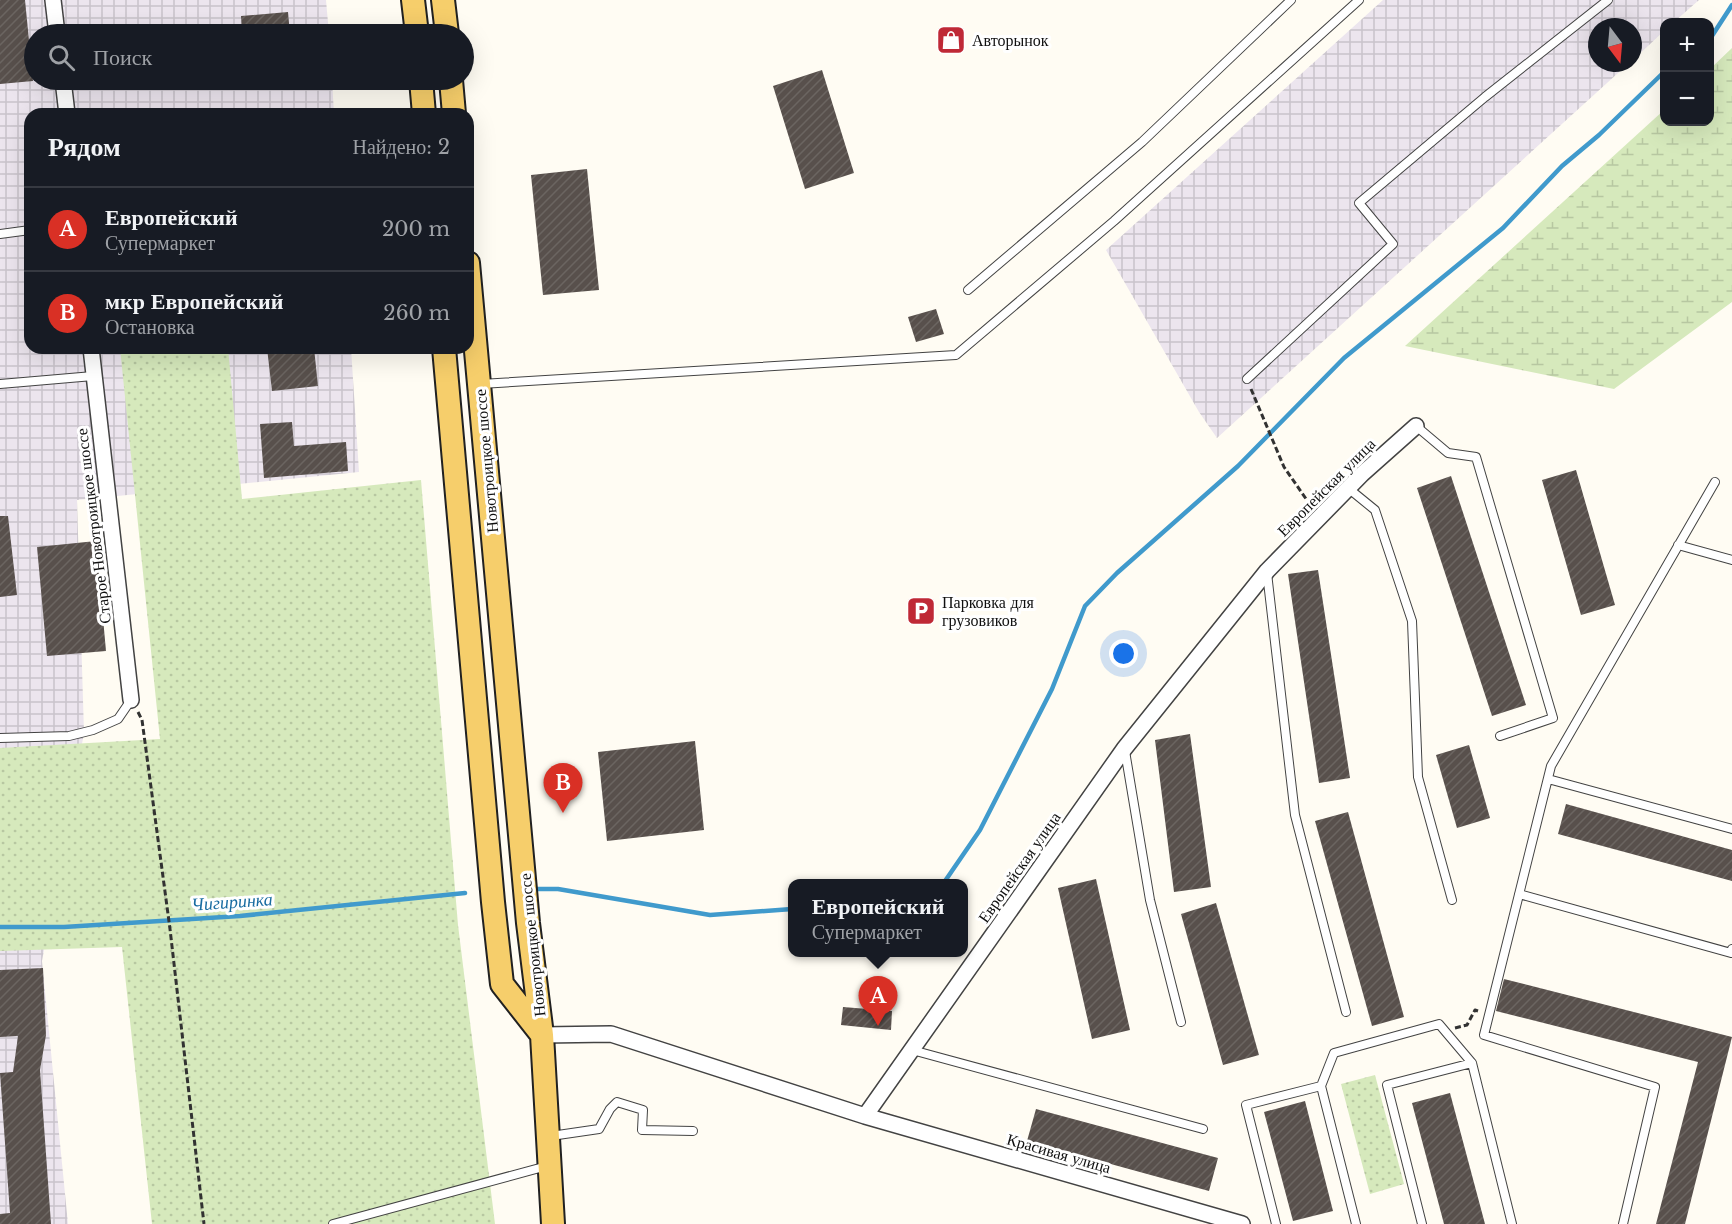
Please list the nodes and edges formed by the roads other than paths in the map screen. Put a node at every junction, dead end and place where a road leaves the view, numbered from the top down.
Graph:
1 (53, 0) edge
2 (413, 0) edge
3 (443, 0) edge
4 (1291, 0) edge
5 (1359, 0) edge
6 (1608, 0) edge
7 (56, 24) edge
8 (416, 24) edge
9 (446, 24) edge
10 (64, 90) edge
11 (422, 90) edge
12 (452, 90) edge
13 (66, 108) edge
14 (423, 108) edge
15 (453, 108) edge
16 (24, 232) edge
17 (0, 234) edge
18 (968, 290) dead end
19 (474, 329) edge
20 (91, 354) edge
21 (445, 354) edge
22 (93, 376) junction
23 (1247, 379) road end
24 (0, 384) edge
25 (479, 384) junction
26 (1416, 426) joint
27 (1715, 482) dead end
28 (1348, 488) junction
29 (1678, 545) junction
30 (1732, 560) edge
31 (1267, 571) junction
32 (131, 700) joint
33 (1500, 736) dead end
34 (0, 738) edge
35 (1124, 749) junction
36 (1548, 779) junction
37 (1732, 829) edge
38 (1519, 894) junction
39 (1452, 900) dead end
40 (1732, 949) edge
41 (1346, 1012) dead end
42 (1181, 1022) dead end
43 (542, 1035) junction
44 (912, 1050) junction
45 (1472, 1063) junction
46 (1321, 1086) junction
47 (866, 1116) junction
48 (1203, 1129) dead end
49 (693, 1131) dead end
50 (547, 1136) junction
51 (548, 1166) junction
52 (333, 1224) edge
53 (553, 1224) edge
54 (1242, 1224) edge
55 (1276, 1224) edge
56 (1356, 1224) edge
57 (1422, 1224) edge
58 (1512, 1224) edge
59 (1623, 1224) edge

1 - 7 street
2 - 8 main road
3 - 9 main road
4 - 18 lane
5 - 25 lane
6 - 23 lane
10 - 13 street
11 - 14 main road
12 - 15 main road
16 - 17 lane
19 - 25 main road, Новотроицкое шоссе
20 - 22 street, Старое Новотроицкое шоссе
21 - 43 main road, Новотроицкое шоссе
22 - 24 lane
22 - 32 street, Старое Новотроицкое шоссе
25 - 43 main road, Новотроицкое шоссе
26 - 28 street, Европейская улица
26 - 33 lane
27 - 29 lane
28 - 31 street, Европейская улица
28 - 39 lane
29 - 30 lane
29 - 36 lane
31 - 35 street, Европейская улица
31 - 41 lane
32 - 34 lane
35 - 42 lane
35 - 44 street, Европейская улица
36 - 37 lane
36 - 38 lane
38 - 40 lane
38 - 59 lane
43 - 47 street
43 - 50 main road
44 - 47 street, Европейская улица
44 - 48 lane
45 - 46 lane
45 - 57 lane
45 - 58 lane
46 - 55 lane
46 - 56 lane
47 - 54 street, Красивая улица
49 - 50 lane
50 - 51 main road
51 - 52 lane
51 - 53 main road

